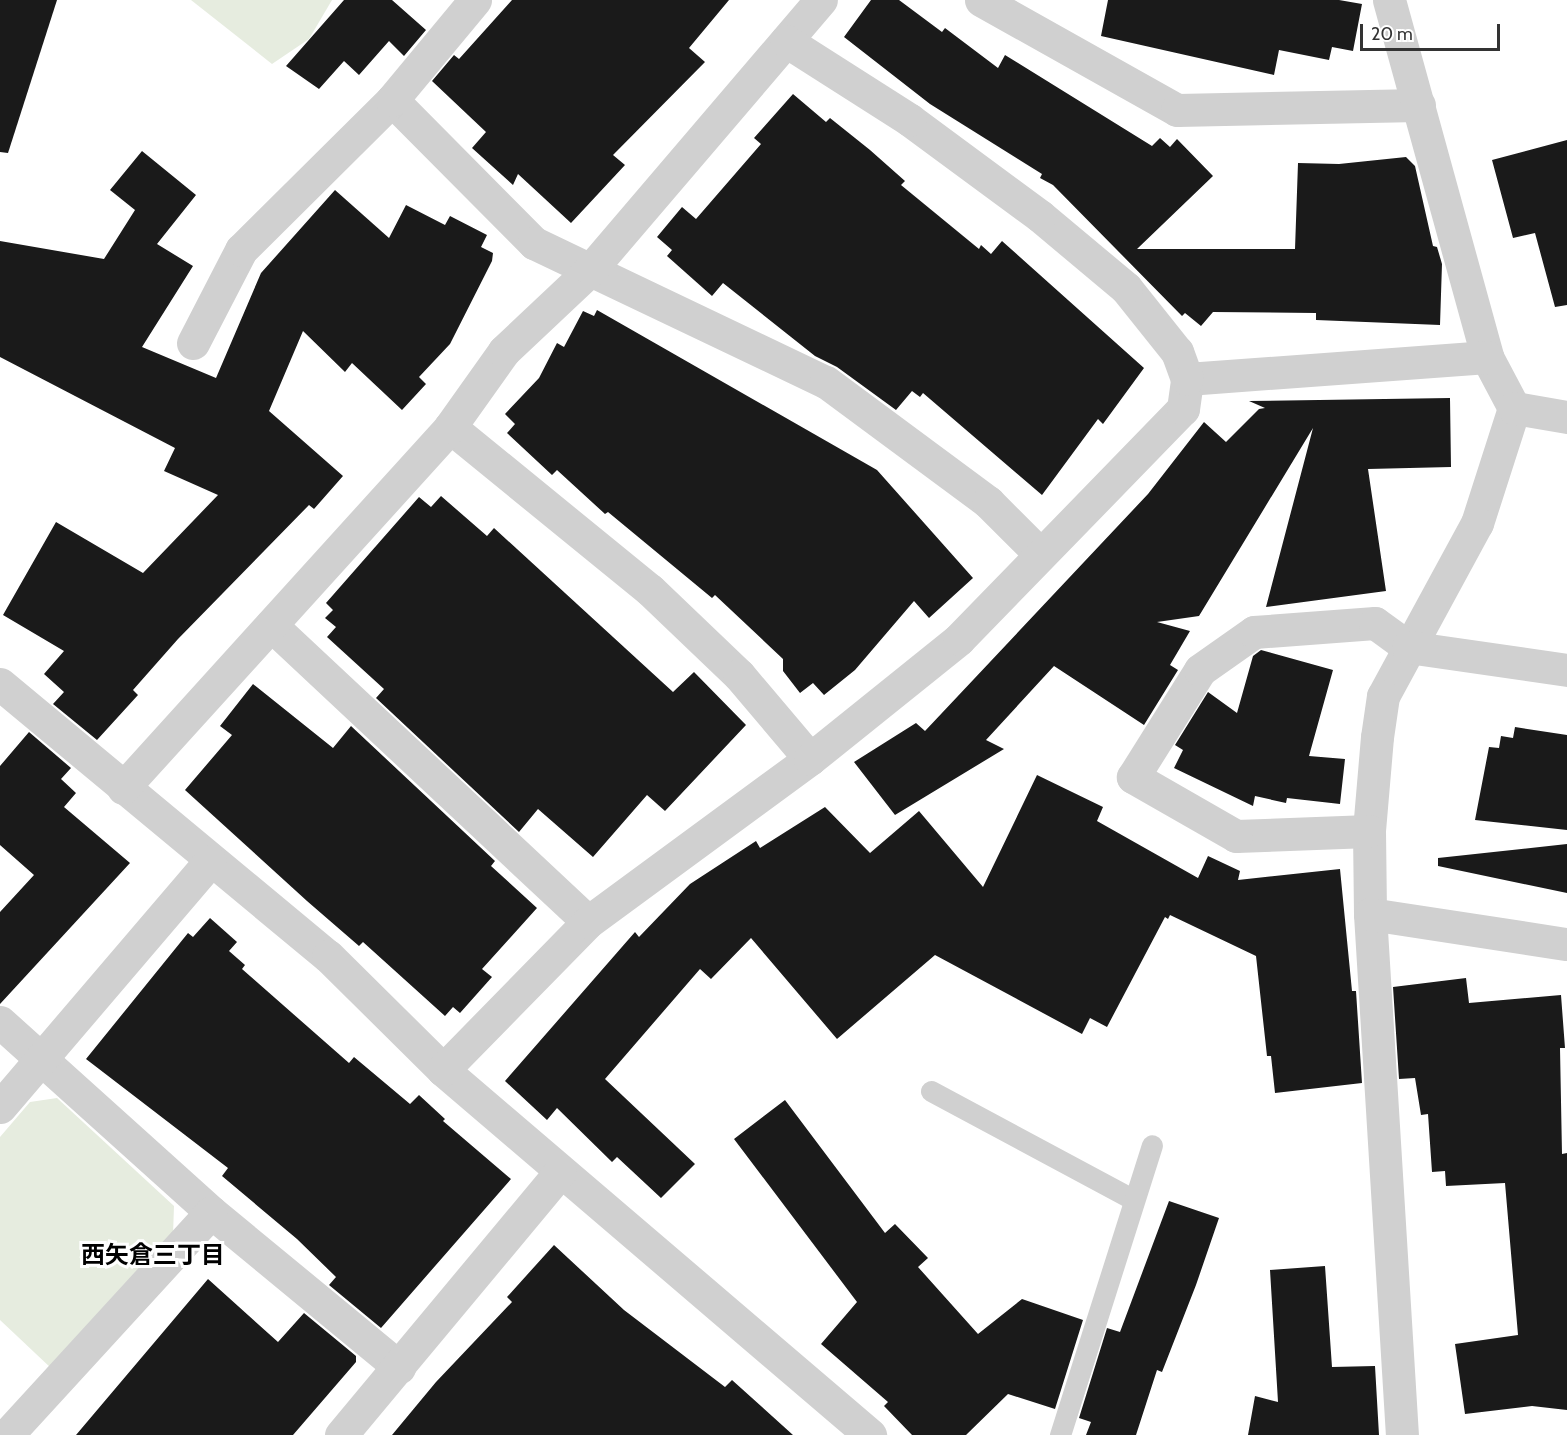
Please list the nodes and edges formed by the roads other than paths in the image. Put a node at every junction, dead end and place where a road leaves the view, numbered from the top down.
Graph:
1 (475, 0) edge
2 (821, 0) edge
3 (981, 0) edge
4 (1389, 0) edge
5 (786, 40) junction
6 (392, 99) junction
7 (1419, 105) junction
8 (591, 269) junction
9 (193, 343) dead end
10 (1487, 357) junction
11 (1187, 379) junction
12 (1514, 408) junction
13 (1567, 417) edge
14 (450, 428) junction
15 (1039, 553) junction
16 (271, 625) junction
17 (1408, 647) junction
18 (1567, 670) edge
19 (0, 684) edge
20 (810, 759) junction
21 (123, 788) junction
22 (1369, 831) junction
23 (210, 861) junction
24 (1370, 914) junction
25 (588, 922) junction
26 (1567, 944) edge
27 (0, 1022) edge
28 (42, 1060) junction
29 (442, 1070) junction
30 (931, 1091) dead end
31 (0, 1107) edge
32 (1152, 1145) dead end
33 (560, 1172) junction
34 (1134, 1200) junction
35 (211, 1212) junction
36 (399, 1367) junction
37 (7, 1435) edge
38 (341, 1435) edge
39 (870, 1435) edge
40 (1060, 1435) edge
41 (1402, 1435) edge

1 - 6 street
2 - 5 street
3 - 7 street
4 - 7 street
5 - 8 street
5 - 11 street
6 - 8 street
6 - 9 street
7 - 10 street
8 - 14 street
8 - 15 street
10 - 11 street
10 - 12 street
11 - 15 street
12 - 13 street
12 - 17 street
14 - 16 street
14 - 20 street
15 - 20 street
16 - 21 street
16 - 25 street
17 - 18 street
17 - 22 street
17 - 22 street
19 - 21 street
20 - 25 street
21 - 23 street
22 - 24 street
23 - 28 street
23 - 29 street
24 - 26 street
24 - 41 street
25 - 29 street
27 - 28 street
28 - 31 street
28 - 35 street
29 - 33 street
30 - 34 lane
32 - 34 lane
33 - 36 street
33 - 39 street
34 - 40 lane
35 - 36 street
35 - 37 street
36 - 38 street

